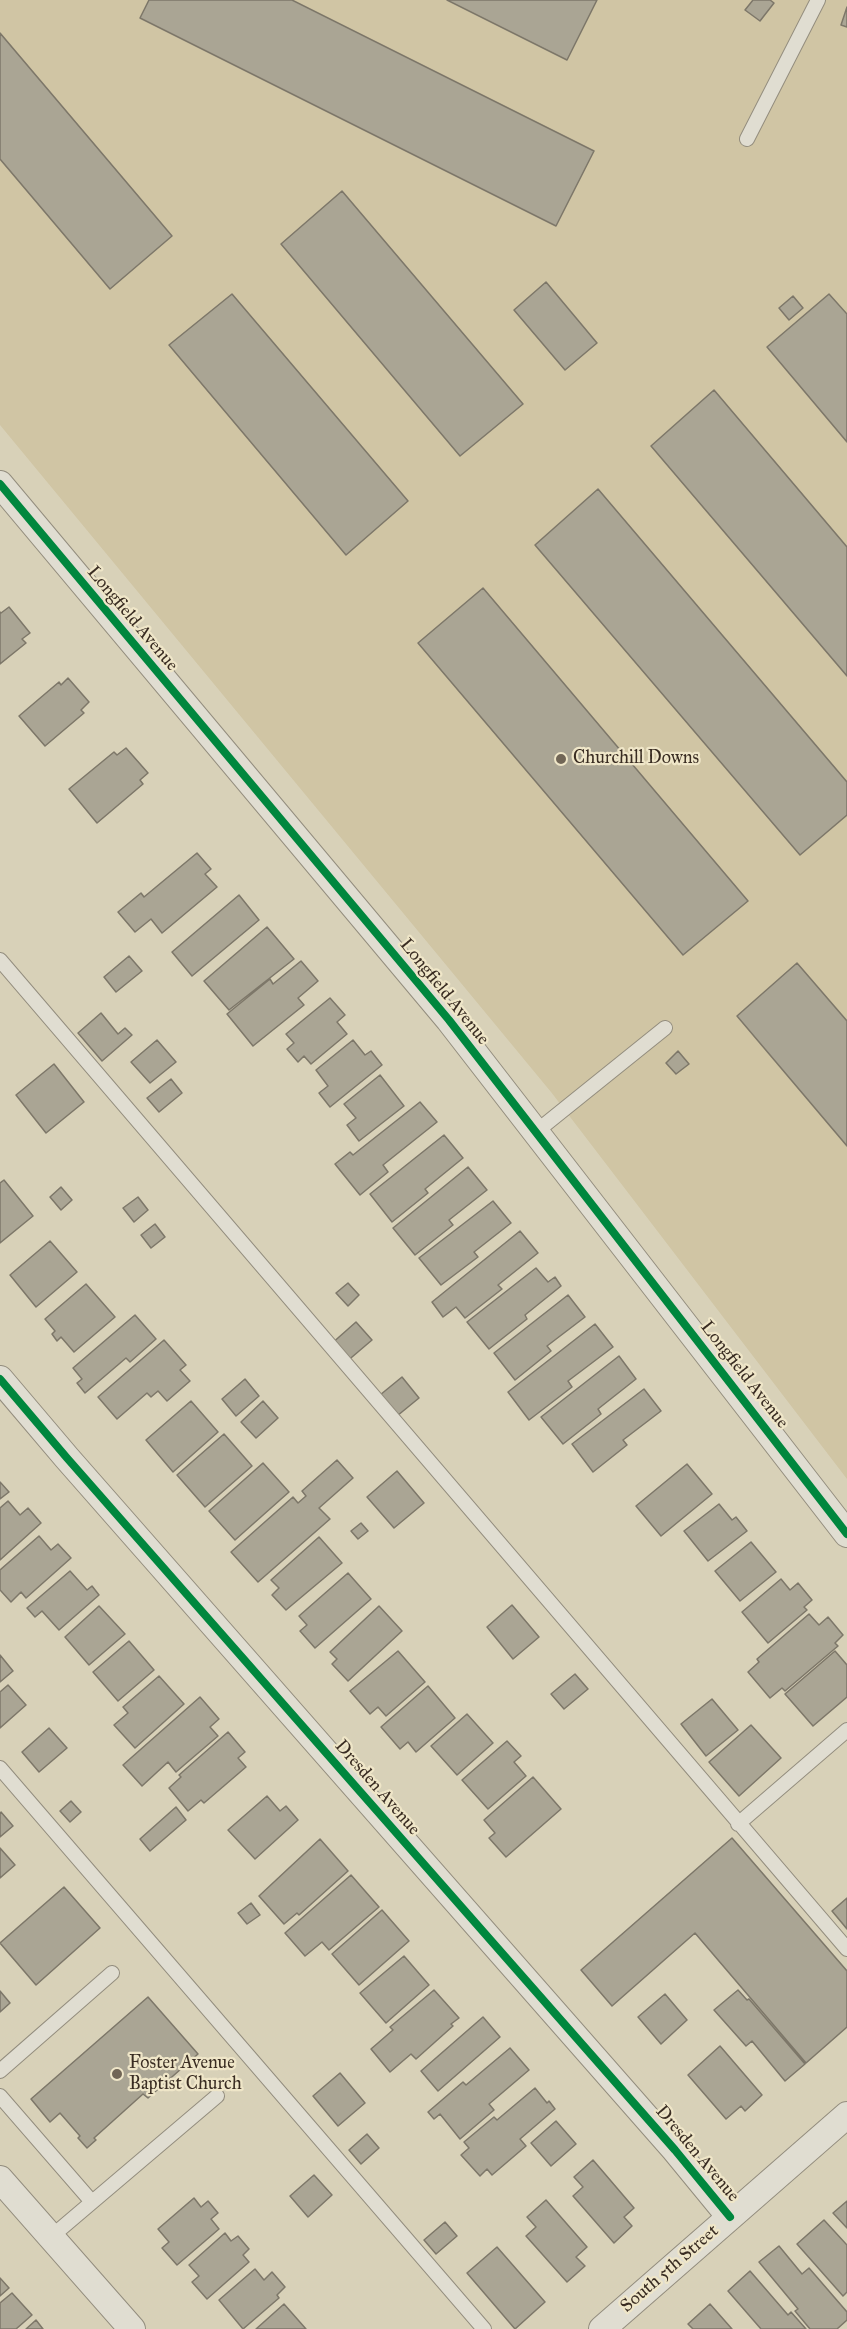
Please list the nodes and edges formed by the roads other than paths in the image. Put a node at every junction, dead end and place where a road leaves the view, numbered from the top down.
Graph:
1 (818, 0) edge
2 (747, 139) dead end
3 (0, 484) edge
4 (0, 960) edge
5 (665, 1028) dead end
6 (537, 1131) junction
7 (0, 1379) edge
8 (847, 1533) edge
9 (847, 1730) edge
10 (0, 1768) edge
11 (738, 1824) junction
12 (847, 1949) edge
13 (112, 1973) dead end
14 (0, 2070) edge
15 (0, 2096) edge
16 (217, 2096) dead end
17 (847, 2115) edge
18 (0, 2179) edge
19 (92, 2202) junction
20 (730, 2217) junction
21 (51, 2237) junction
22 (132, 2329) edge
23 (484, 2329) edge
24 (602, 2329) edge

1 - 2 lane
3 - 6 street, Longfield Avenue
4 - 11 lane
5 - 6 lane
6 - 8 street, Longfield Avenue
7 - 20 street, Dresden Avenue
9 - 11 lane
10 - 23 lane
11 - 12 lane
13 - 14 lane
15 - 19 lane
16 - 19 lane
17 - 20 street, South 5th Street
18 - 21 street
19 - 21 lane
20 - 24 street, South 5th Street
21 - 22 street

